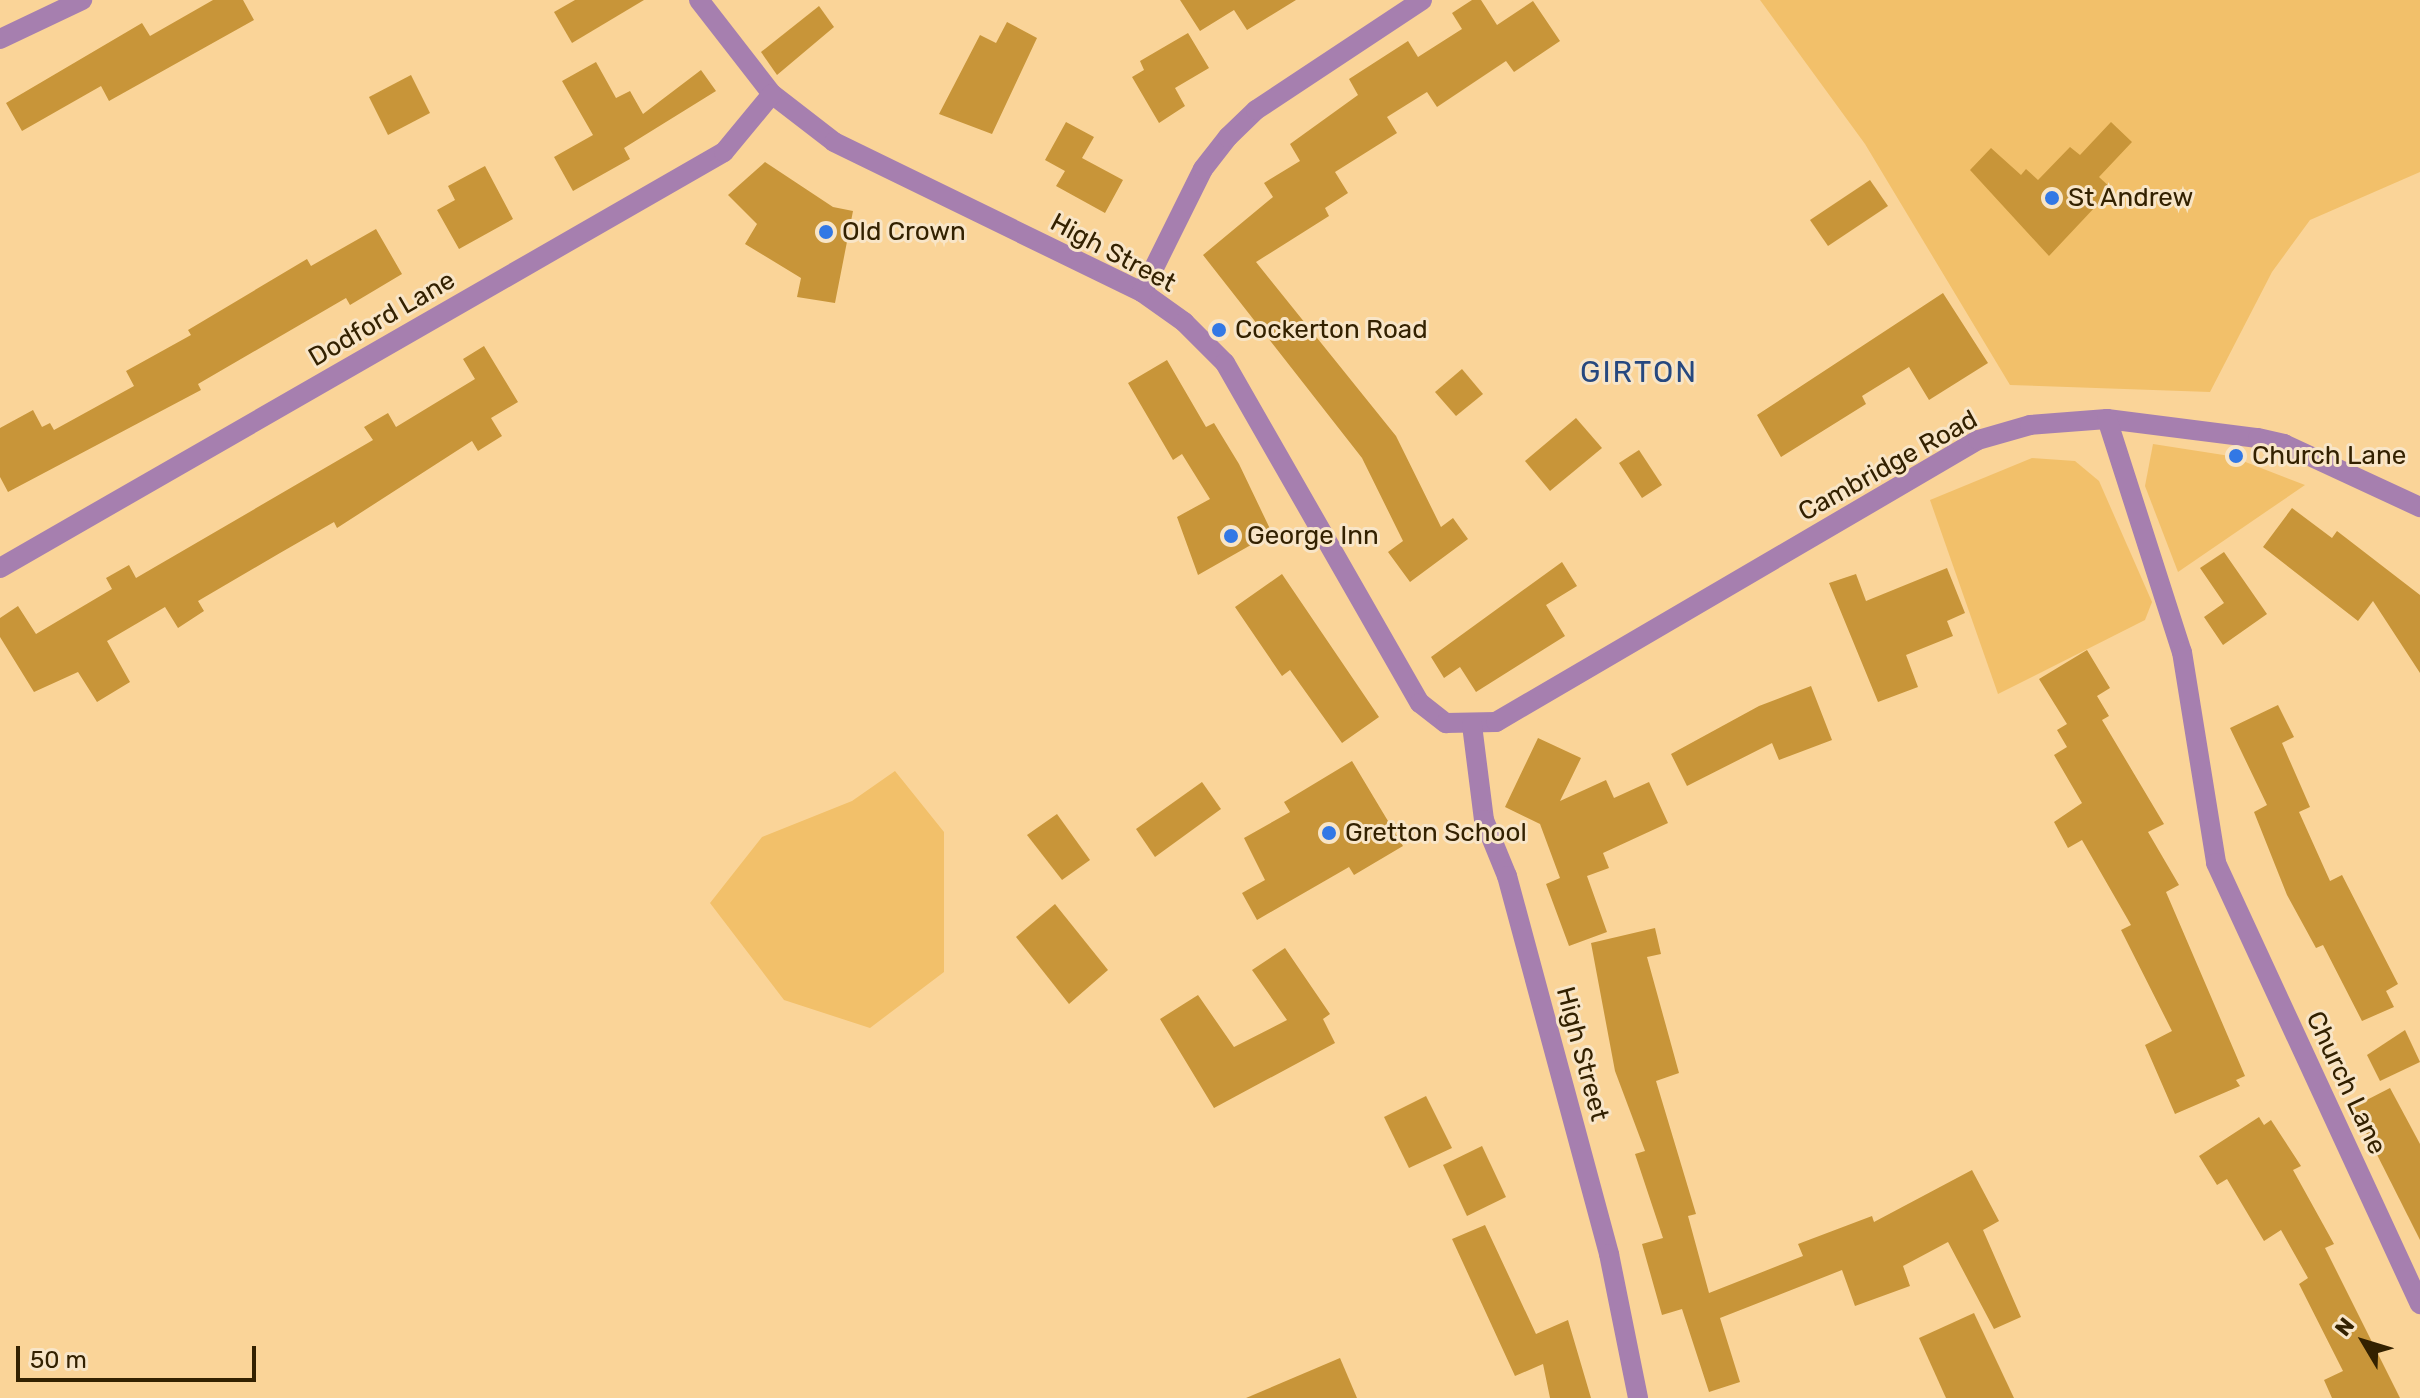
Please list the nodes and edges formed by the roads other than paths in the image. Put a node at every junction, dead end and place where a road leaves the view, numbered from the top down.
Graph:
1 (82, 0) edge
2 (699, 0) edge
3 (1422, 0) edge
4 (0, 39) edge
5 (772, 94) junction
6 (1142, 292) junction
7 (2107, 419) junction
8 (2420, 507) edge
9 (0, 568) edge
10 (1472, 725) junction
11 (2420, 1304) edge
12 (1638, 1398) edge

1 - 4 street
2 - 5 street, High Street
3 - 6 street
5 - 6 street, High Street
5 - 9 street, Dodford Lane
6 - 10 street, High Street
7 - 8 street, Cambridge Road
7 - 10 street, Cambridge Road
7 - 11 street, Church Lane
10 - 12 street, High Street

